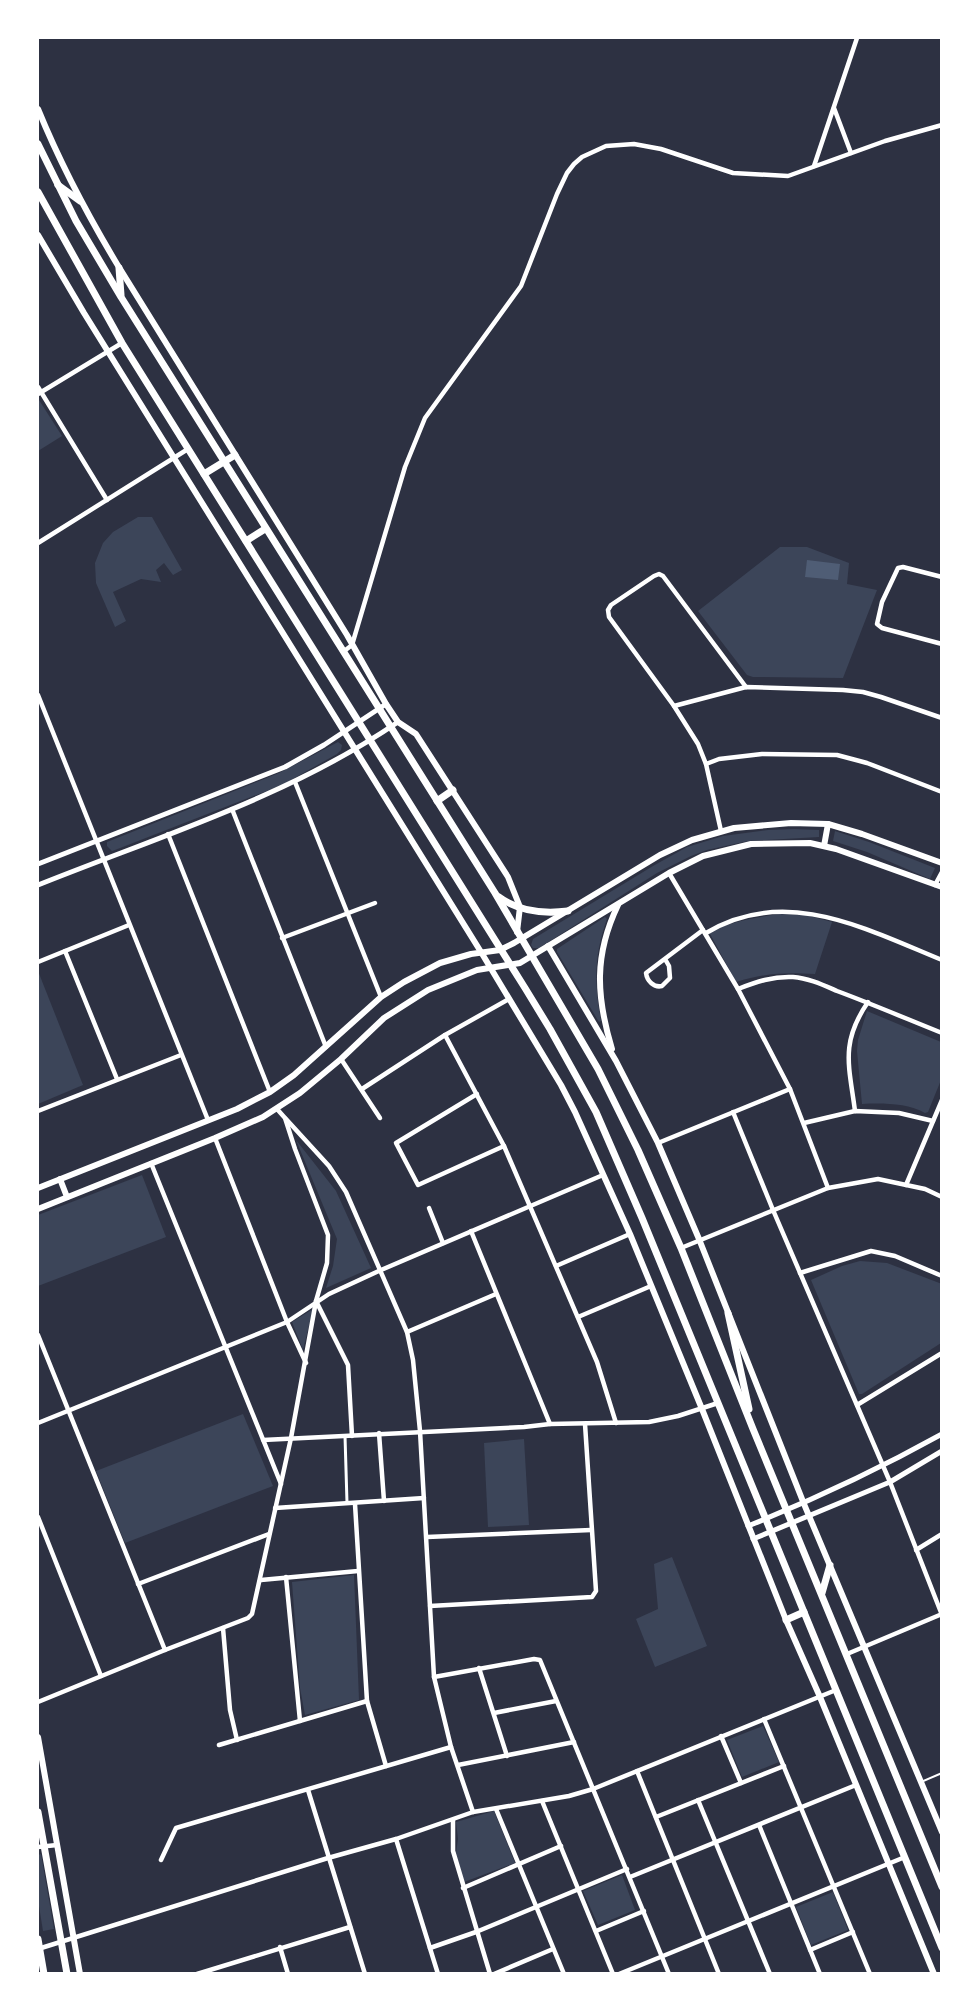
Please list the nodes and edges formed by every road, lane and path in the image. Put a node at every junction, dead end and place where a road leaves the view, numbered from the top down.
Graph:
1 (857, 38) edge
2 (834, 108) junction
3 (38, 109) edge
4 (942, 125) edge
5 (38, 144) edge
6 (851, 153) junction
7 (814, 166) junction
8 (57, 184) junction
9 (38, 192) edge
10 (80, 201) junction
11 (38, 235) edge
12 (119, 268) junction
13 (121, 297) junction
14 (122, 343) junction
15 (108, 352) junction
16 (38, 391) edge
17 (188, 449) junction
18 (235, 455) junction
19 (175, 458) junction
20 (223, 462) junction
21 (204, 474) junction
22 (107, 500) junction
23 (265, 529) junction
24 (246, 541) junction
25 (38, 543) edge
26 (942, 577) edge
27 (942, 644) edge
28 (352, 645) junction
29 (344, 652) junction
30 (746, 687) junction
31 (38, 696) edge
32 (386, 704) junction
33 (674, 706) junction
34 (378, 709) junction
35 (942, 718) edge
36 (359, 721) junction
37 (398, 722) junction
38 (390, 728) junction
39 (344, 732) junction
40 (371, 740) junction
41 (355, 750) junction
42 (706, 764) junction
43 (295, 782) junction
44 (453, 790) junction
45 (942, 792) edge
46 (437, 801) junction
47 (232, 809) junction
48 (828, 824) junction
49 (721, 831) junction
50 (168, 834) junction
51 (97, 840) junction
52 (824, 846) junction
53 (104, 858) junction
54 (38, 864) edge
55 (942, 864) edge
56 (942, 872) edge
57 (669, 873) junction
58 (38, 885) edge
59 (938, 886) edge
60 (495, 894) junction
61 (375, 903) dead end
62 (619, 903) junction
63 (520, 907) junction
64 (568, 911) junction
65 (346, 914) junction
66 (129, 925) junction
67 (705, 932) junction
68 (519, 936) junction
69 (282, 939) junction
70 (548, 946) junction
71 (500, 950) junction
72 (65, 951) junction
73 (481, 952) junction
74 (532, 957) junction
75 (665, 959) junction
76 (942, 960) edge
77 (38, 962) edge
78 (510, 966) junction
79 (490, 967) junction
80 (738, 989) junction
81 (381, 997) junction
82 (509, 999) junction
83 (868, 1002) junction
84 (942, 1033) edge
85 (445, 1035) junction
86 (326, 1047) junction
87 (182, 1055) junction
88 (342, 1059) junction
89 (616, 1061) junction
90 (117, 1079) junction
91 (362, 1089) junction
92 (790, 1089) junction
93 (270, 1092) junction
94 (477, 1094) junction
95 (942, 1100) edge
96 (277, 1109) junction
97 (38, 1111) edge
98 (855, 1111) junction
99 (733, 1112) junction
100 (285, 1118) junction
101 (380, 1118) dead end
102 (208, 1120) junction
103 (933, 1121) junction
104 (804, 1123) junction
105 (215, 1138) junction
106 (658, 1143) junction
107 (504, 1146) junction
108 (151, 1163) junction
109 (603, 1175) junction
110 (60, 1179) junction
111 (906, 1185) junction
112 (38, 1188) edge
113 (828, 1188) junction
114 (67, 1197) junction
115 (942, 1197) edge
116 (530, 1207) junction
117 (429, 1208) dead end
118 (38, 1209) edge
119 (773, 1210) junction
120 (471, 1231) junction
121 (630, 1234) junction
122 (699, 1239) junction
123 (443, 1243) junction
124 (681, 1248) junction
125 (556, 1266) junction
126 (381, 1270) junction
127 (800, 1273) junction
128 (942, 1276) edge
129 (651, 1286) junction
130 (496, 1294) junction
131 (316, 1301) junction
132 (728, 1313) junction
133 (578, 1317) junction
134 (288, 1322) junction
135 (407, 1332) junction
136 (38, 1335) edge
137 (225, 1348) junction
138 (942, 1353) edge
139 (306, 1363) junction
140 (718, 1403) junction
141 (857, 1405) junction
142 (702, 1409) junction
143 (68, 1411) junction
144 (38, 1423) edge
145 (616, 1423) junction
146 (550, 1424) junction
147 (585, 1424) junction
148 (753, 1429) junction
149 (420, 1431) junction
150 (379, 1433) junction
151 (942, 1434) edge
152 (345, 1436) junction
153 (352, 1436) junction
154 (291, 1438) junction
155 (263, 1440) junction
156 (942, 1451) edge
157 (883, 1466) junction
158 (890, 1482) junction
159 (281, 1484) junction
160 (424, 1498) junction
161 (384, 1501) junction
162 (347, 1504) junction
163 (355, 1504) junction
164 (804, 1504) junction
165 (275, 1508) junction
166 (787, 1510) junction
167 (809, 1516) junction
168 (38, 1517) edge
169 (766, 1519) junction
170 (792, 1523) junction
171 (748, 1526) junction
172 (591, 1530) junction
173 (771, 1532) junction
174 (269, 1534) junction
175 (942, 1534) edge
176 (427, 1537) junction
177 (753, 1539) junction
178 (916, 1550) junction
179 (830, 1566) junction
180 (358, 1571) junction
181 (286, 1576) junction
182 (261, 1580) junction
183 (138, 1584) junction
184 (822, 1593) junction
185 (430, 1606) junction
186 (804, 1612) junction
187 (942, 1614) edge
188 (786, 1620) junction
189 (223, 1628) junction
190 (863, 1647) junction
191 (165, 1650) junction
192 (847, 1654) junction
193 (479, 1668) junction
194 (101, 1676) junction
195 (434, 1677) junction
196 (836, 1690) junction
197 (820, 1696) junction
198 (367, 1701) junction
199 (556, 1701) junction
200 (38, 1702) edge
201 (494, 1713) junction
202 (764, 1719) junction
203 (300, 1721) junction
204 (721, 1736) junction
205 (38, 1737) edge
206 (237, 1740) junction
207 (574, 1742) junction
208 (219, 1745) dead end
209 (451, 1747) junction
210 (507, 1756) junction
211 (458, 1765) junction
212 (386, 1766) junction
213 (784, 1766) junction
214 (637, 1771) junction
215 (942, 1773) edge
216 (921, 1782) junction
217 (741, 1783) junction
218 (856, 1785) junction
219 (593, 1789) junction
220 (308, 1790) junction
221 (698, 1800) junction
222 (542, 1801) junction
223 (801, 1807) junction
224 (496, 1809) junction
225 (38, 1812) edge
226 (473, 1812) junction
227 (656, 1817) junction
228 (453, 1820) junction
229 (759, 1825) junction
230 (942, 1832) edge
231 (396, 1839) junction
232 (716, 1843) junction
233 (57, 1845) junction
234 (561, 1846) junction
235 (41, 1847) edge
236 (904, 1857) junction
237 (328, 1858) junction
238 (161, 1860) dead end
239 (673, 1860) junction
240 (888, 1863) junction
241 (519, 1864) junction
242 (627, 1869) junction
243 (630, 1877) junction
244 (834, 1886) junction
245 (942, 1887) edge
246 (463, 1888) junction
247 (578, 1889) junction
248 (791, 1904) junction
249 (536, 1907) junction
250 (644, 1911) junction
251 (748, 1921) junction
252 (350, 1927) junction
253 (596, 1931) junction
254 (476, 1932) junction
255 (853, 1932) junction
256 (705, 1939) junction
257 (38, 1940) edge
258 (72, 1940) junction
259 (60, 1942) junction
260 (280, 1947) junction
261 (430, 1948) junction
262 (942, 1948) edge
263 (38, 1949) edge
264 (553, 1949) junction
265 (810, 1950) junction
266 (662, 1957) junction
267 (214, 1971) edge
268 (45, 1974) edge
269 (67, 1974) edge
270 (80, 1974) edge
271 (197, 1974) edge
272 (288, 1974) edge
273 (365, 1974) edge
274 (438, 1974) edge
275 (492, 1974) edge
276 (564, 1974) edge
277 (613, 1974) edge
278 (619, 1974) edge
279 (669, 1974) edge
280 (719, 1974) edge
281 (770, 1974) edge
282 (820, 1974) edge
283 (870, 1974) edge
284 (934, 1974) edge

1 - 2 street
2 - 6 street
2 - 7 street
3 - 10 main road
4 - 6 street
5 - 8 main road
6 - 7 street
7 - 28 street
8 - 10 main road
8 - 13 main road
9 - 14 main road
10 - 12 main road
11 - 15 main road
12 - 13 main road
12 - 18 main road
13 - 20 main road
14 - 15 street
14 - 17 main road
15 - 16 street
15 - 19 main road
16 - 22 street
17 - 19 street
17 - 21 main road
18 - 20 main road
18 - 28 main road
19 - 22 street
19 - 39 main road
20 - 21 main road
20 - 23 main road
21 - 24 main road
22 - 25 street
23 - 24 main road
23 - 29 main road
24 - 36 main road
26 - 27 street
28 - 29 street
28 - 32 main road
29 - 34 main road
30 - 33 street
30 - 33 street
30 - 35 street
31 - 51 street
32 - 34 street
32 - 37 main road
33 - 42 street
34 - 36 street
34 - 38 main road
36 - 39 street
36 - 40 main road
37 - 38 street
37 - 44 main road
38 - 40 street
38 - 46 main road
39 - 41 main road
39 - 51 street
40 - 41 street
40 - 71 main road
41 - 43 street
41 - 73 main road
42 - 45 street
42 - 49 street
43 - 47 street
43 - 65 street
44 - 46 main road
44 - 63 main road
46 - 60 main road
47 - 50 street
47 - 69 street
48 - 49 main road
48 - 52 main road
48 - 55 main road
49 - 64 main road
50 - 53 street
50 - 93 street
51 - 53 street
51 - 54 street
52 - 57 main road
52 - 59 main road
53 - 58 street
53 - 66 street
56 - 59 street
57 - 62 main road
57 - 67 street
60 - 63 main road
60 - 68 main road
61 - 65 street
62 - 70 main road
62 - 89 main road
63 - 64 main road
63 - 68 main road
64 - 68 main road
65 - 69 street
65 - 81 street
66 - 72 street
66 - 87 street
67 - 75 street
67 - 76 street
67 - 80 street
68 - 71 main road
68 - 74 main road
69 - 86 street
70 - 74 main road
70 - 89 main road
71 - 73 main road
71 - 78 main road
72 - 77 street
72 - 90 street
73 - 79 main road
73 - 81 main road
74 - 78 main road
74 - 124 main road
75 - 75 street
78 - 79 main road
78 - 140 main road
79 - 82 main road
79 - 88 main road
80 - 83 street
80 - 92 street
81 - 86 main road
82 - 85 street
82 - 109 main road
83 - 84 street
83 - 98 street
85 - 91 street
85 - 94 street
86 - 93 main road
87 - 90 street
87 - 102 street
88 - 91 street
88 - 96 main road
89 - 106 main road
90 - 97 street
91 - 101 street
92 - 99 street
92 - 104 street
93 - 102 main road
94 - 107 street
94 - 107 street
95 - 103 street
96 - 100 street
96 - 105 main road
98 - 103 street
98 - 104 street
99 - 106 street
99 - 119 street
100 - 126 street
100 - 131 street
102 - 110 main road
103 - 111 street
104 - 113 street
105 - 108 main road
105 - 134 street
106 - 122 main road
107 - 116 street
108 - 114 main road
108 - 137 street
109 - 116 street
109 - 121 main road
110 - 112 main road
110 - 114 main road
111 - 113 street
111 - 115 street
113 - 119 street
114 - 118 main road
116 - 120 street
116 - 125 street
117 - 123 street
119 - 122 street
119 - 127 street
120 - 123 street
120 - 130 street
121 - 125 street
121 - 129 main road
122 - 124 street
122 - 132 main road
123 - 126 street
124 - 148 main road
125 - 133 street
126 - 131 street
126 - 135 street
127 - 128 street
127 - 141 street
129 - 133 street
129 - 142 main road
130 - 135 street
130 - 146 street
131 - 134 street
131 - 139 street
131 - 153 street
132 - 148 main road
132 - 164 main road
133 - 145 street
134 - 137 street
134 - 139 street
135 - 149 street
136 - 143 street
137 - 143 street
137 - 155 street
138 - 141 street
139 - 154 street
140 - 142 street
140 - 169 main road
141 - 157 street
142 - 145 street
142 - 171 main road
143 - 144 street
143 - 183 street
145 - 147 street
146 - 147 street
146 - 149 street
147 - 172 street
148 - 166 main road
149 - 150 street
149 - 160 street
150 - 153 street
150 - 161 street
151 - 157 street
152 - 153 street
152 - 154 street
152 - 162 street
154 - 155 street
154 - 159 street
155 - 159 street
156 - 158 street
157 - 158 street
157 - 164 street
158 - 167 street
158 - 178 street
159 - 165 street
160 - 161 street
160 - 176 street
161 - 163 street
162 - 163 street
162 - 165 street
163 - 180 street
164 - 166 street
164 - 167 main road
165 - 174 street
166 - 169 street
166 - 170 main road
167 - 170 street
167 - 179 main road
168 - 194 street
169 - 171 street
169 - 173 main road
170 - 173 street
170 - 184 main road
171 - 177 main road
172 - 176 street
172 - 185 street
173 - 177 street
173 - 186 main road
174 - 182 street
174 - 183 street
175 - 178 street
176 - 185 street
177 - 188 main road
178 - 187 street
179 - 184 main road
179 - 190 main road
180 - 181 street
180 - 198 street
181 - 182 street
181 - 203 street
182 - 189 street
183 - 191 street
184 - 192 main road
185 - 195 street
186 - 188 main road
186 - 196 main road
187 - 190 street
188 - 197 main road
189 - 191 street
189 - 206 street
190 - 192 street
190 - 216 main road
191 - 194 street
192 - 245 main road
193 - 195 street
193 - 199 street
193 - 201 street
194 - 200 street
195 - 209 street
196 - 197 street
196 - 236 main road
197 - 202 street
197 - 218 main road
198 - 203 street
198 - 212 street
199 - 201 street
199 - 207 street
201 - 210 street
202 - 204 street
202 - 213 street
203 - 206 street
204 - 214 street
204 - 217 street
205 - 233 main road
206 - 208 street
207 - 210 street
207 - 219 street
209 - 211 street
209 - 212 street
210 - 211 street
211 - 226 street
212 - 220 street
213 - 217 street
213 - 223 street
214 - 219 street
214 - 227 street
215 - 216 lane
216 - 230 main road
217 - 221 street
218 - 223 street
218 - 240 main road
219 - 222 street
219 - 242 street
220 - 237 street
220 - 238 street
221 - 227 street
221 - 232 street
222 - 224 street
222 - 234 street
223 - 229 street
223 - 244 street
224 - 226 street
224 - 241 street
225 - 235 main road
226 - 228 street
227 - 239 street
228 - 231 street
228 - 246 street
229 - 232 street
229 - 248 street
231 - 237 street
231 - 261 street
232 - 239 street
232 - 251 street
233 - 235 street
233 - 258 main road
234 - 241 street
234 - 247 street
235 - 259 main road
236 - 240 street
236 - 262 main road
237 - 252 street
237 - 258 street
239 - 243 street
239 - 256 street
240 - 244 street
240 - 284 main road
241 - 246 street
241 - 249 street
242 - 243 street
242 - 247 street
243 - 250 street
244 - 248 street
244 - 255 street
246 - 254 street
247 - 249 street
247 - 253 street
248 - 251 street
248 - 265 street
249 - 254 street
249 - 264 street
250 - 253 street
250 - 266 street
251 - 256 street
251 - 281 street
252 - 260 street
252 - 273 street
253 - 277 street
254 - 261 street
254 - 275 street
255 - 265 street
255 - 283 street
256 - 266 street
256 - 280 street
257 - 263 main road
258 - 259 street
258 - 270 main road
259 - 263 street
259 - 269 main road
260 - 267 street
260 - 272 street
261 - 274 street
263 - 268 main road
264 - 275 street
264 - 276 street
265 - 282 street
266 - 278 street
266 - 279 street
267 - 271 street

